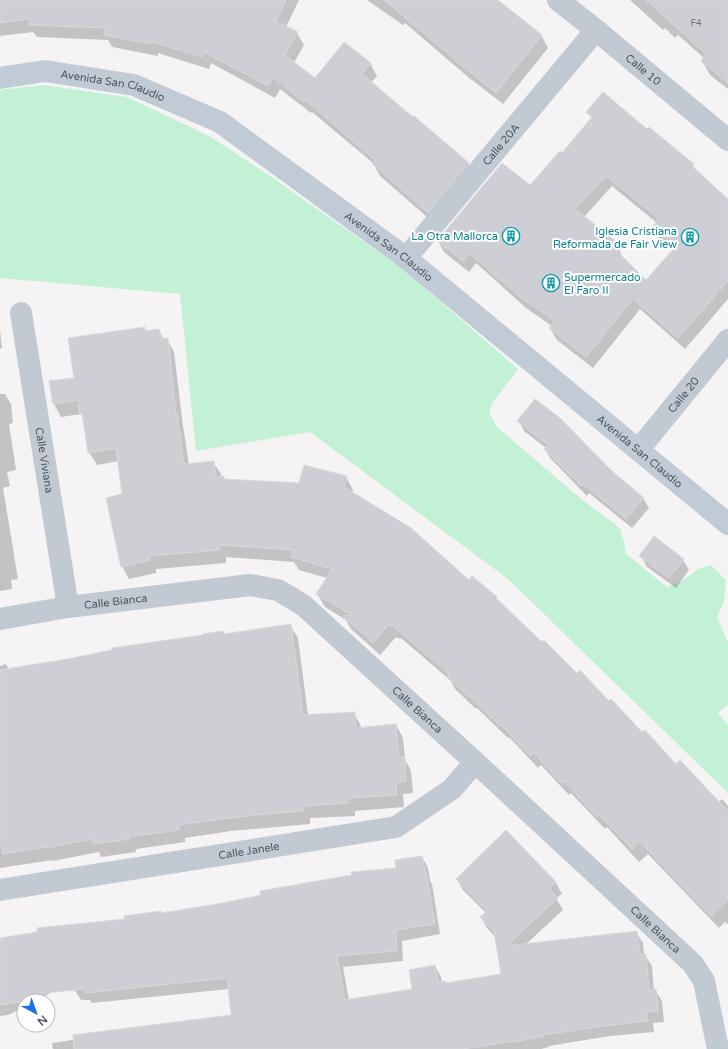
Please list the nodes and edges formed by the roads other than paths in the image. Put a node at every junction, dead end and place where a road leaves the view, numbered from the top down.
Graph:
1 (558, 0) edge
2 (596, 30) junction
3 (0, 78) edge
4 (728, 140) edge
5 (406, 258) junction
6 (21, 314) dead end
7 (728, 340) edge
8 (639, 449) junction
9 (728, 524) edge
10 (68, 607) junction
11 (0, 619) edge
12 (476, 762) junction
13 (0, 890) edge
14 (718, 1049) edge

1 - 2 street, Calle 10
2 - 4 street, Calle 10
2 - 5 street, Calle 20A
3 - 5 street, Avenida San Claudio
5 - 8 street, Avenida San Claudio
6 - 10 street, Calle Viviana
7 - 8 street, Calle 20
8 - 9 street, Avenida San Claudio
10 - 11 street, Calle Bianca
10 - 12 street, Calle Bianca
12 - 13 street, Calle Janele
12 - 14 street, Calle Bianca

